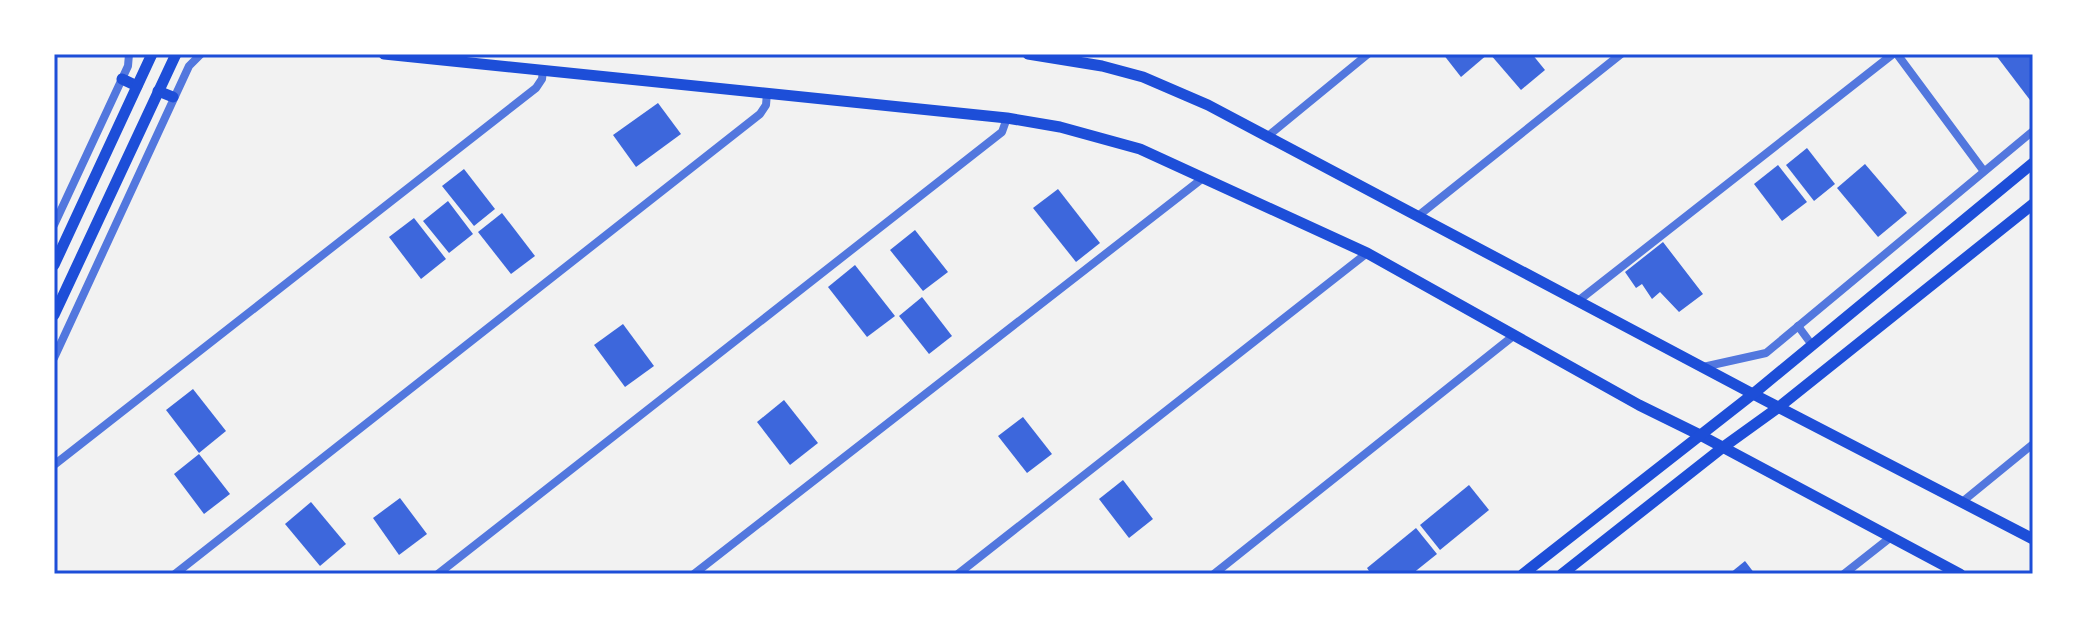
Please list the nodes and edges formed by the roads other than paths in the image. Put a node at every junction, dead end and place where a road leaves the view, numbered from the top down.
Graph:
1 (129, 54) edge
2 (152, 54) edge
3 (176, 54) edge
4 (201, 54) edge
5 (384, 54) edge
6 (1028, 54) edge
7 (1368, 54) edge
8 (1621, 54) edge
9 (1895, 54) edge
10 (1103, 61) edge
11 (543, 70) junction
12 (122, 79) junction
13 (137, 86) junction
14 (158, 91) junction
15 (767, 93) junction
16 (173, 97) junction
17 (1007, 118) junction
18 (2033, 131) edge
19 (1268, 136) junction
20 (2033, 163) edge
21 (1983, 170) junction
22 (1203, 178) junction
23 (2033, 204) edge
24 (1418, 216) junction
25 (54, 225) edge
26 (1367, 253) junction
27 (54, 265) edge
28 (1578, 301) junction
29 (54, 315) edge
30 (1798, 326) junction
31 (1512, 337) junction
32 (1812, 345) junction
33 (54, 358) edge
34 (1703, 367) junction
35 (1753, 394) junction
36 (1779, 407) junction
37 (1700, 435) junction
38 (2033, 444) edge
39 (1722, 448) junction
40 (54, 465) edge
41 (1962, 502) junction
42 (1891, 537) junction
43 (2033, 539) edge
44 (175, 574) edge
45 (438, 574) edge
46 (694, 574) edge
47 (958, 574) edge
48 (1214, 574) edge
49 (1523, 574) edge
50 (1562, 574) edge
51 (1844, 574) edge
52 (1960, 574) edge

1 - 12 street
2 - 13 main road
3 - 14 main road
4 - 16 street
5 - 11 main road
6 - 10 main road
7 - 19 street
8 - 24 street
9 - 21 street
9 - 28 street
10 - 19 main road
11 - 15 main road
11 - 40 street
12 - 13 main road
12 - 25 street
13 - 27 main road
14 - 16 main road
14 - 29 main road
15 - 17 main road
15 - 44 street
16 - 33 street
17 - 22 main road
17 - 45 street
18 - 21 street
19 - 24 main road
20 - 32 main road
21 - 30 street
22 - 26 main road
22 - 46 street
23 - 36 main road
24 - 28 main road
26 - 31 main road
26 - 47 street
28 - 34 main road
30 - 32 street
30 - 34 street
31 - 37 main road
31 - 48 street
32 - 35 main road
34 - 35 main road
35 - 36 main road
35 - 37 main road
36 - 39 main road
36 - 41 main road
37 - 39 main road
37 - 49 main road
38 - 41 street
39 - 42 main road
39 - 50 main road
41 - 43 main road
42 - 51 street
42 - 52 main road

